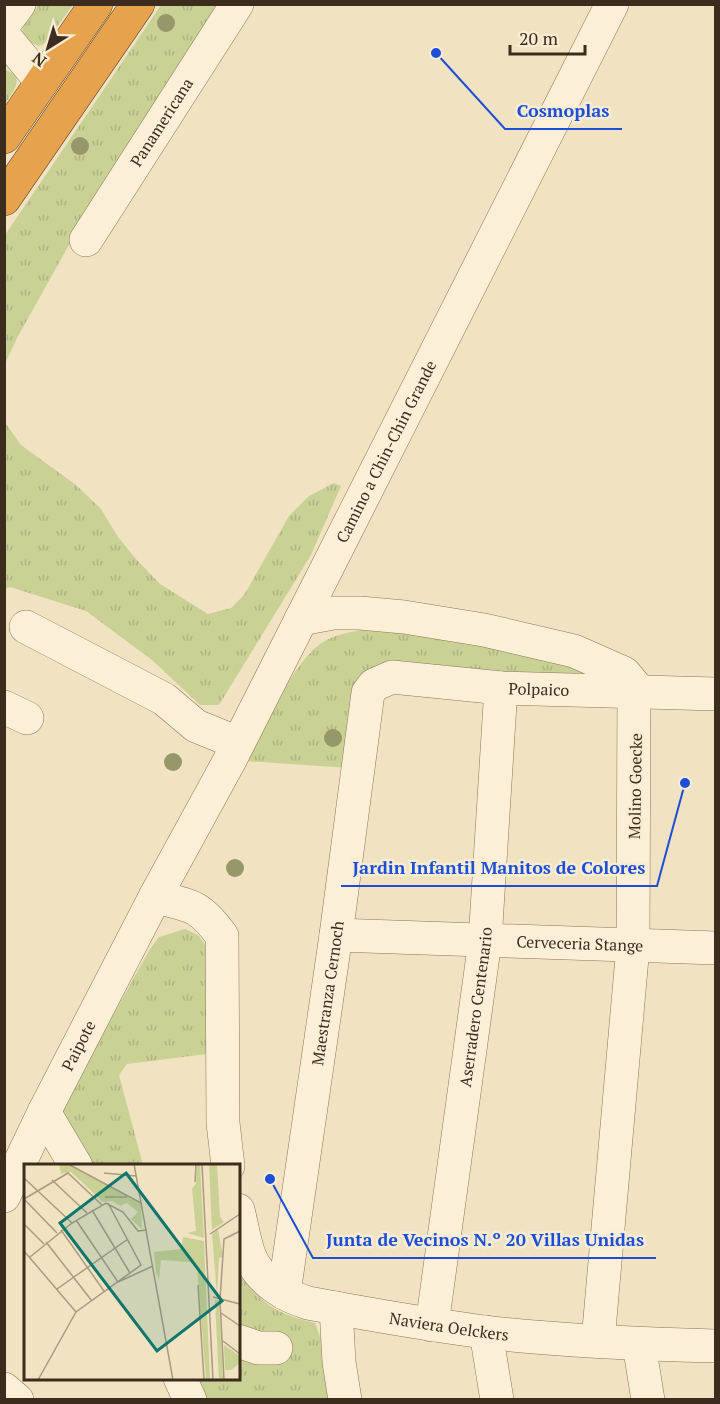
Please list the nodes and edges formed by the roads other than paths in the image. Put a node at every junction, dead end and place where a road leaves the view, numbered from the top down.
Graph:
1 (19, 4) edge
2 (96, 4) edge
3 (138, 4) edge
4 (237, 4) edge
5 (612, 4) edge
6 (4, 24) edge
7 (4, 36) edge
8 (42, 82) junction
9 (4, 137) edge
10 (4, 199) edge
11 (86, 240) dead end
12 (301, 619) junction
13 (26, 627) dead end
14 (501, 688) junction
15 (368, 693) joint
16 (636, 693) junction
17 (716, 694) edge
18 (238, 743) junction
19 (154, 897) junction
20 (336, 935) junction
21 (485, 941) junction
22 (633, 946) junction
23 (716, 948) edge
24 (44, 1112) junction
25 (13, 1154) edge
26 (75, 1164) edge
27 (228, 1164) edge
28 (4, 1196) edge
29 (240, 1218) edge
30 (284, 1293) junction
31 (336, 1308) junction
32 (432, 1325) junction
33 (486, 1332) junction
34 (598, 1341) junction
35 (240, 1342) edge
36 (639, 1344) junction
37 (716, 1346) edge
38 (276, 1348) dead end
39 (181, 1380) edge
40 (4, 1389) edge
41 (16, 1400) edge
42 (190, 1400) edge
43 (345, 1400) edge
44 (497, 1400) edge
45 (648, 1400) edge

1 - 6 street
2 - 8 highway
3 - 10 highway
4 - 11 street, Panamericana
5 - 12 street, Camino a Chin-Chin Grande
7 - 8 street
8 - 9 highway
12 - 16 street
12 - 18 street, Camino a Chin-Chin Grande
13 - 18 street
14 - 15 street, Polpaico
14 - 16 street, Polpaico
14 - 21 street, Aserradero Centenario
15 - 20 street, Maestranza Cernoch
16 - 17 street, Polpaico
16 - 22 street, Molino Goecke
18 - 19 street, Camino a Chin-Chin Grande
19 - 24 street, Paipote
19 - 27 street
20 - 21 street, Cerveceria Stange
20 - 30 street, Maestranza Cernoch
21 - 22 street, Cerveceria Stange
21 - 32 street, Aserradero Centenario
22 - 23 street, Cerveceria Stange
22 - 34 street, Molino Goecke
24 - 25 street, Paipote
24 - 26 street
25 - 28 street, Paipote
29 - 30 street, Naviera Oelckers
30 - 31 street, Naviera Oelckers
31 - 32 street, Naviera Oelckers
31 - 43 street
32 - 33 street, Naviera Oelckers
33 - 34 street, Naviera Oelckers
33 - 44 street
34 - 36 street, Naviera Oelckers
35 - 38 street
36 - 37 street, Naviera Oelckers
36 - 45 street
39 - 42 street
40 - 41 street

